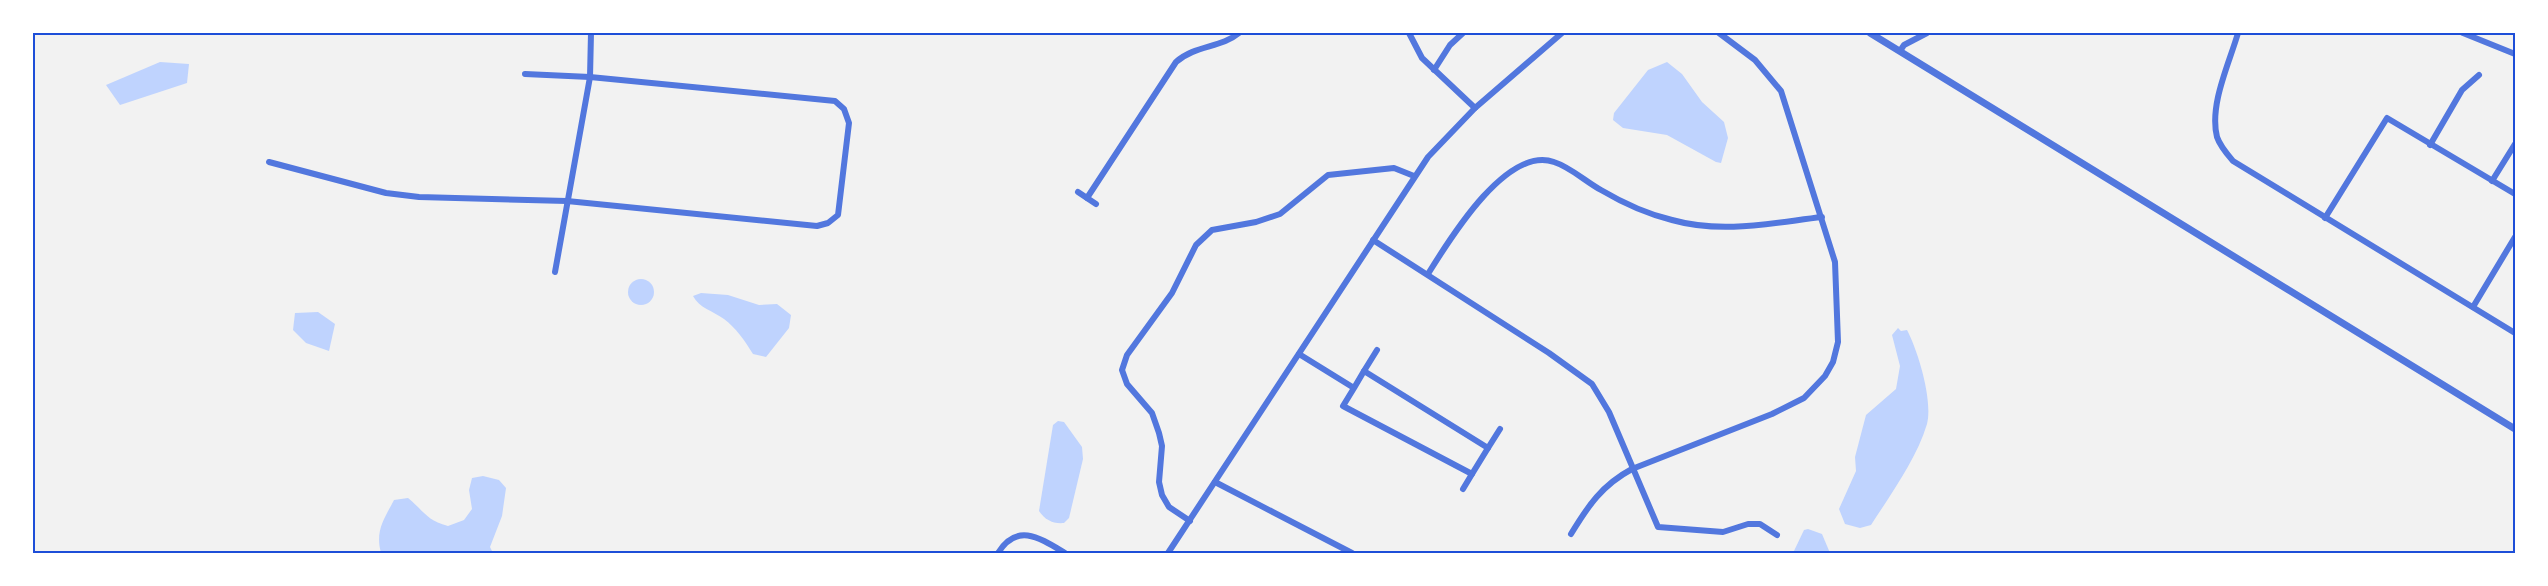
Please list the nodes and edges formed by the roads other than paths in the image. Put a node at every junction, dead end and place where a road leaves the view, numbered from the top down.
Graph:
1 (591, 33) edge
2 (1239, 33) edge
3 (1408, 33) edge
4 (1462, 33) edge
5 (1562, 33) edge
6 (1719, 33) edge
7 (1870, 33) edge
8 (1927, 33) edge
9 (2238, 33) edge
10 (2463, 33) edge
11 (1900, 51) junction
12 (2515, 54) edge
13 (1434, 70) junction
14 (525, 74) dead end
15 (2479, 75) dead end
16 (590, 77) junction
17 (1475, 108) junction
18 (2515, 144) edge
19 (2430, 145) junction
20 (269, 162) dead end
21 (1414, 176) junction
22 (2492, 181) junction
23 (1078, 192) dead end
24 (2515, 195) edge
25 (1087, 198) junction
26 (567, 201) junction
27 (1096, 204) dead end
28 (1822, 218) junction
29 (2325, 218) junction
30 (2515, 237) edge
31 (1374, 240) junction
32 (555, 272) dead end
33 (1428, 274) junction
34 (2473, 307) junction
35 (2515, 333) edge
36 (1377, 350) dead end
37 (1299, 354) junction
38 (1364, 371) junction
39 (1354, 388) junction
40 (1500, 429) dead end
41 (2515, 429) edge
42 (1488, 448) junction
43 (1632, 470) junction
44 (1472, 474) junction
45 (1215, 482) junction
46 (1463, 489) dead end
47 (1190, 521) junction
48 (1571, 534) dead end
49 (1777, 535) dead end
50 (998, 553) edge
51 (1065, 553) edge
52 (1168, 553) edge
53 (1352, 553) edge

1 - 16 street
2 - 25 street
3 - 13 street
4 - 13 street
5 - 17 street
6 - 28 street
7 - 11 street
8 - 11 street
9 - 29 street
10 - 12 street
11 - 41 street
13 - 17 street
14 - 16 street
15 - 19 street
16 - 26 street
16 - 26 street
17 - 21 street
18 - 22 street
19 - 22 street
19 - 29 street
20 - 26 street
21 - 31 street
21 - 47 street
22 - 24 street
23 - 25 street
25 - 27 street
26 - 32 street
28 - 33 street
28 - 43 street
29 - 34 street
30 - 34 street
31 - 33 street
31 - 37 street
33 - 43 street
34 - 35 street
36 - 38 street
37 - 39 street
37 - 45 street
38 - 39 street
38 - 42 street
39 - 44 street
40 - 42 street
42 - 44 street
43 - 48 street
43 - 49 street
44 - 46 street
45 - 47 street
45 - 53 street
47 - 52 street
50 - 51 street

